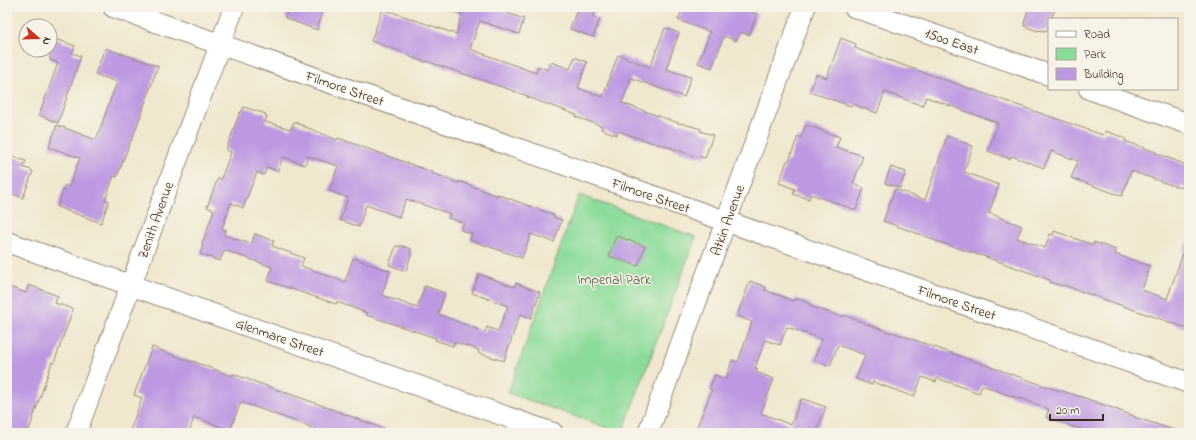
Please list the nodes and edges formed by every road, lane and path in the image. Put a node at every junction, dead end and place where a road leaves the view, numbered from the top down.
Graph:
1 (113, 7) edge
2 (234, 7) edge
3 (805, 7) edge
4 (854, 7) edge
5 (220, 44) junction
6 (1048, 75) edge
7 (1092, 90) edge
8 (1189, 124) edge
9 (726, 221) junction
10 (7, 242) edge
11 (131, 285) junction
12 (1189, 383) edge
13 (76, 433) edge
14 (553, 433) edge
15 (648, 433) edge

1 - 5 street, Filmore Street
2 - 5 street, Zenith Avenue
3 - 9 street, Atkin Avenue
4 - 6 street, 1500 East
5 - 9 street, Filmore Street
5 - 11 street, Zenith Avenue
7 - 8 street
9 - 12 street, Filmore Street
9 - 15 street, Atkin Avenue
10 - 11 street, Glenmare Street
11 - 13 street, Zenith Avenue
11 - 14 street, Glenmare Street

